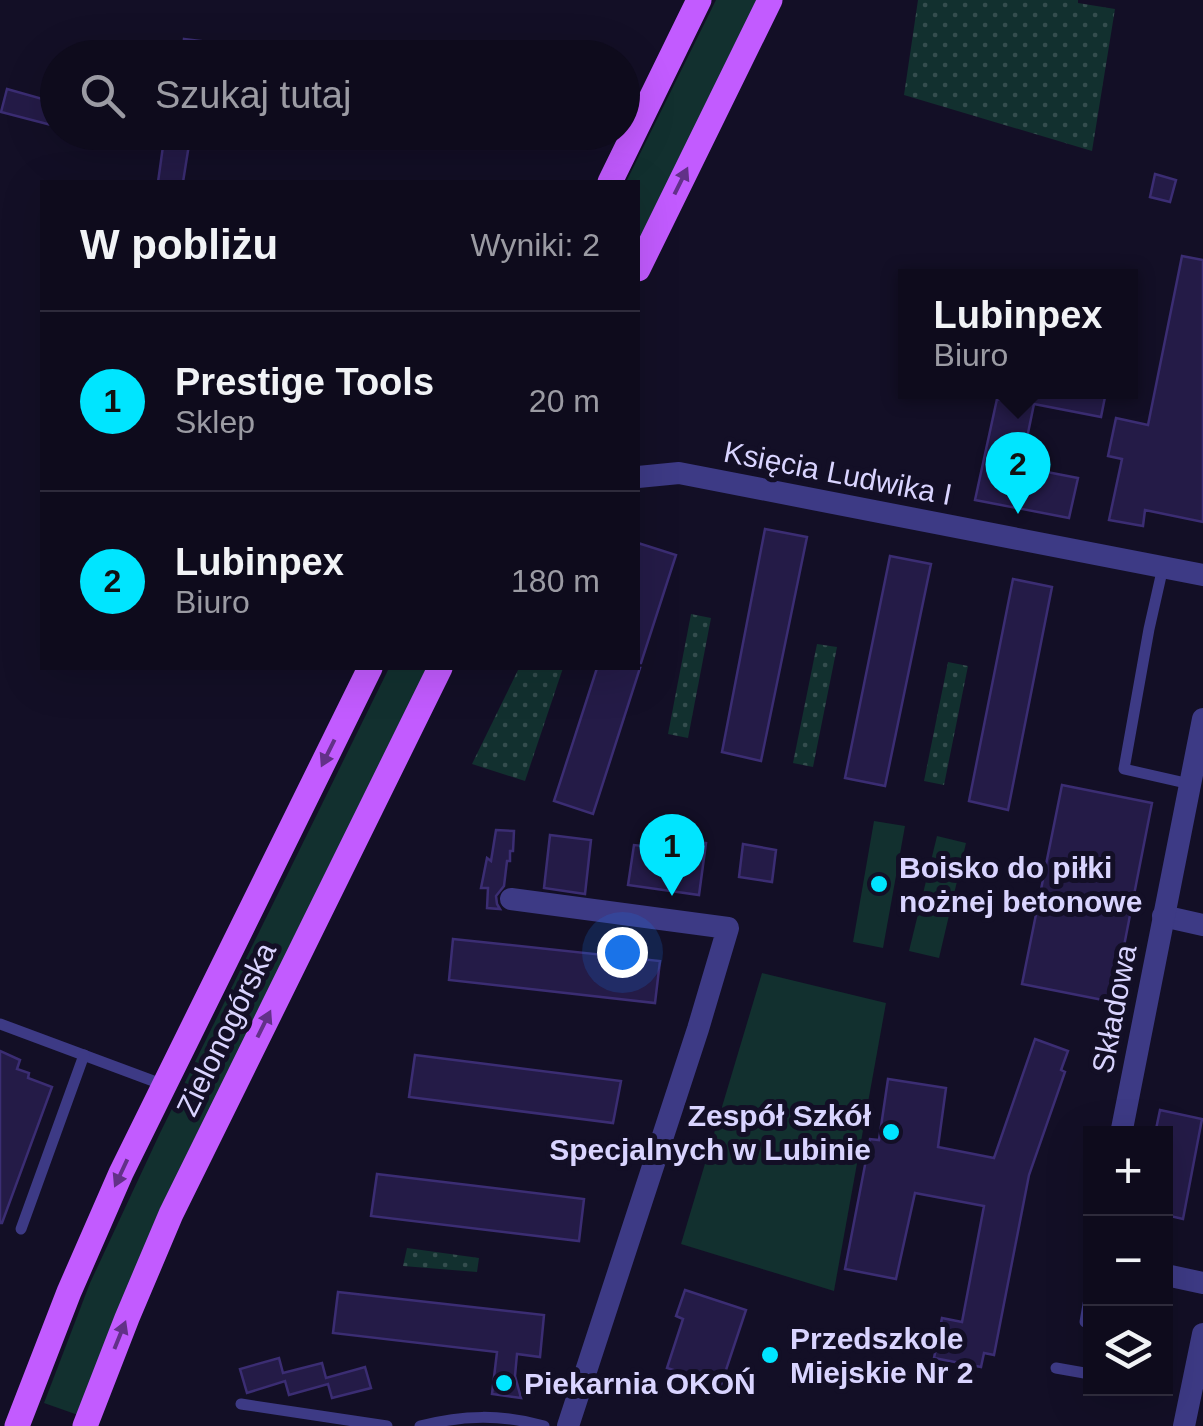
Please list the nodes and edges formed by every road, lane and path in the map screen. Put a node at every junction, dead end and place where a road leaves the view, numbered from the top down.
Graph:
1 (700, 0) edge
2 (770, 0) edge
3 (640, 121) edge
4 (626, 150) edge
5 (611, 180) edge
6 (640, 265) edge
7 (640, 477) edge
8 (1163, 567) junction
9 (1203, 576) edge
10 (369, 670) edge
11 (439, 670) edge
12 (1203, 719) edge
13 (1190, 784) junction
14 (512, 899) dead end
15 (1162, 916) junction
16 (1203, 925) edge
17 (0, 1024) edge
18 (84, 1054) junction
19 (164, 1086) junction
20 (1123, 1126) edge
21 (21, 1229) dead end
22 (1173, 1277) edge
23 (1203, 1283) edge
24 (1203, 1334) edge
25 (1056, 1368) dead end
26 (1083, 1373) edge
27 (241, 1404) dead end
28 (17, 1426) edge
29 (84, 1426) edge
30 (388, 1426) edge
31 (420, 1426) edge
32 (544, 1426) edge
33 (568, 1426) edge
34 (1184, 1426) edge

1 - 3 main road
6 -> 2 main road
4 - 5 main road
7 - 8 street, Księcia Ludwika I
8 - 9 street, Księcia Ludwika I
8 - 13 lane
10 -> 19 main road, Zielonogórska
29 -> 11 main road, Zielonogórska
12 - 13 street, Składowa
13 - 15 street, Składowa
14 - 33 street
15 - 16 street
15 - 20 street, Składowa
17 - 18 lane
18 - 19 lane
18 - 21 lane
19 -> 28 main road, Zielonogórska
22 - 23 street
24 - 34 street
25 - 26 lane
27 - 30 lane
31 - 32 lane

